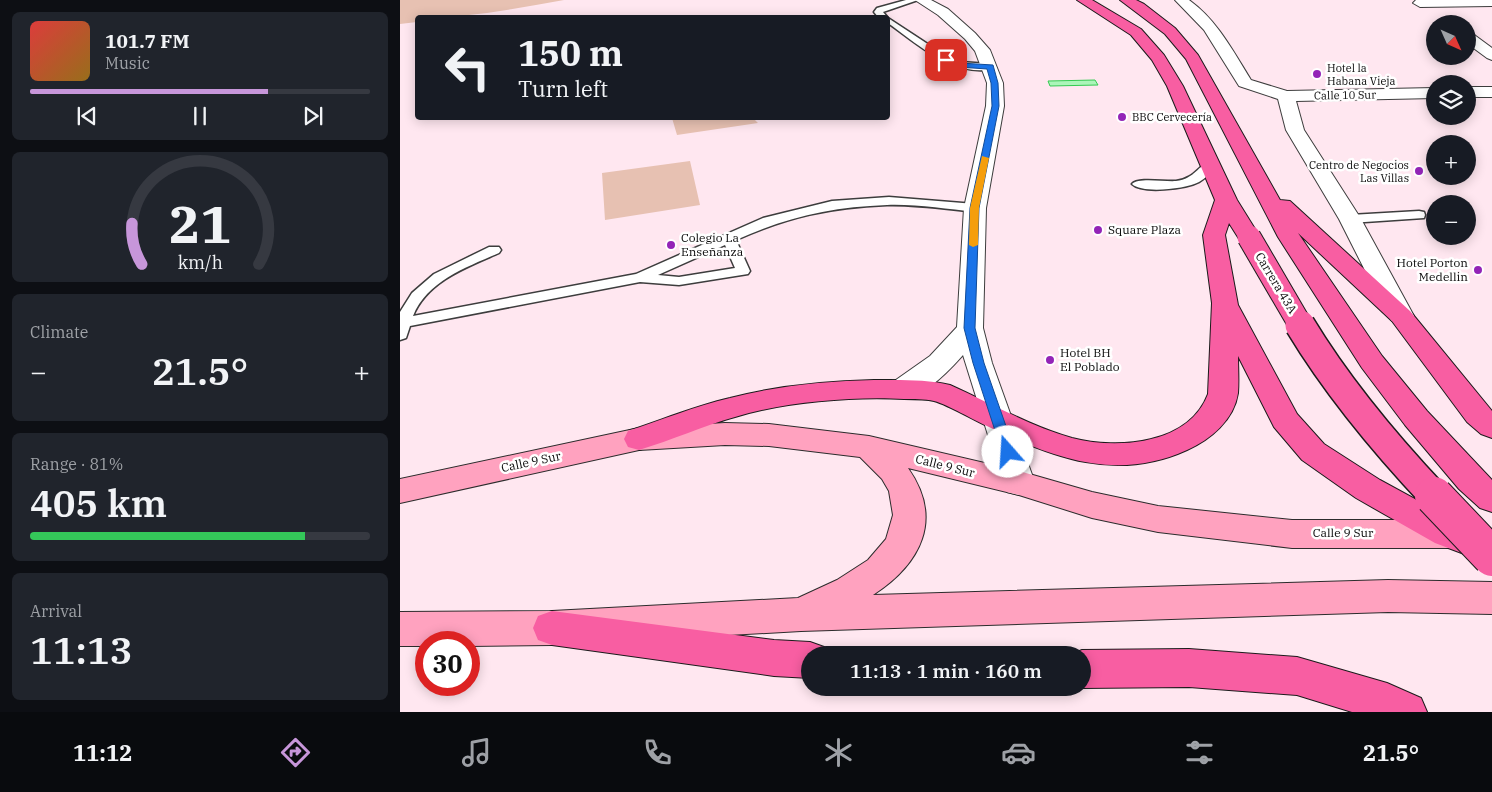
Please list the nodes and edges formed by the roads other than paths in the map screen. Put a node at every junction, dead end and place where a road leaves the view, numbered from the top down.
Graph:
1 (914, 0) edge
2 (921, 0) edge
3 (1082, 0) edge
4 (1126, 0) edge
5 (1181, 0) edge
6 (1417, 2) edge
7 (1492, 2) edge
8 (881, 15) edge
9 (1436, 15) edge
10 (890, 21) edge
11 (1476, 43) edge
12 (1492, 55) edge
13 (990, 67) junction
14 (1476, 92) edge
15 (1492, 92) edge
16 (1426, 93) edge
17 (1286, 96) junction
18 (1210, 165) junction
19 (1138, 184) dead end
20 (1266, 192) junction
21 (1226, 200) junction
22 (975, 208) junction
23 (1419, 215) dead end
24 (1350, 219) junction
25 (728, 238) junction
26 (494, 250) dead end
27 (640, 278) junction
28 (1225, 303) junction
29 (1401, 316) junction
30 (970, 328) junction
31 (402, 329) edge
32 (903, 389) junction
33 (998, 420) junction
34 (1492, 428) edge
35 (639, 439) junction
36 (869, 447) junction
37 (1019, 483) junction
38 (400, 491) edge
39 (1492, 499) edge
40 (1447, 533) junction
41 (1492, 535) edge
42 (1492, 551) edge
43 (1492, 557) edge
44 (1492, 598) edge
45 (801, 614) junction
46 (400, 628) edge
47 (552, 628) junction
48 (801, 660) edge
49 (1091, 670) edge
50 (1406, 712) edge

1 - 8 lane
2 - 13 street
3 - 18 main road, Carrera 43A
4 - 20 main road
5 - 17 street
6 - 7 street
6 - 9 street
10 - 13 lane
11 - 12 street
13 - 22 street
14 - 15 street
16 - 17 street, Calle 10 Sur
17 - 24 street
18 - 19 lane
18 - 21 main road, Carrera 43A
20 - 29 main road
20 - 39 main road
21 - 28 main road
21 - 43 main road, Carrera 43A, bridge
22 - 25 lane
22 - 30 street
23 - 24 lane
24 - 29 street
25 - 27 lane
25 - 27 lane
26 - 31 lane
27 - 31 lane
28 - 33 main road
28 - 40 main road
29 - 34 main road
30 - 32 street
30 - 33 street
32 - 33 main road
32 - 35 main road
33 - 37 street
35 - 36 main road, Calle 9 Sur
35 - 38 main road, Calle 9 Sur
36 - 37 main road, Calle 9 Sur
36 - 45 main road
37 - 40 main road, Calle 9 Sur
40 - 41 main road, Calle 9 Sur
40 - 42 main road
44 - 45 main road
45 - 47 main road
46 - 47 main road
47 - 48 main road
49 - 50 main road

